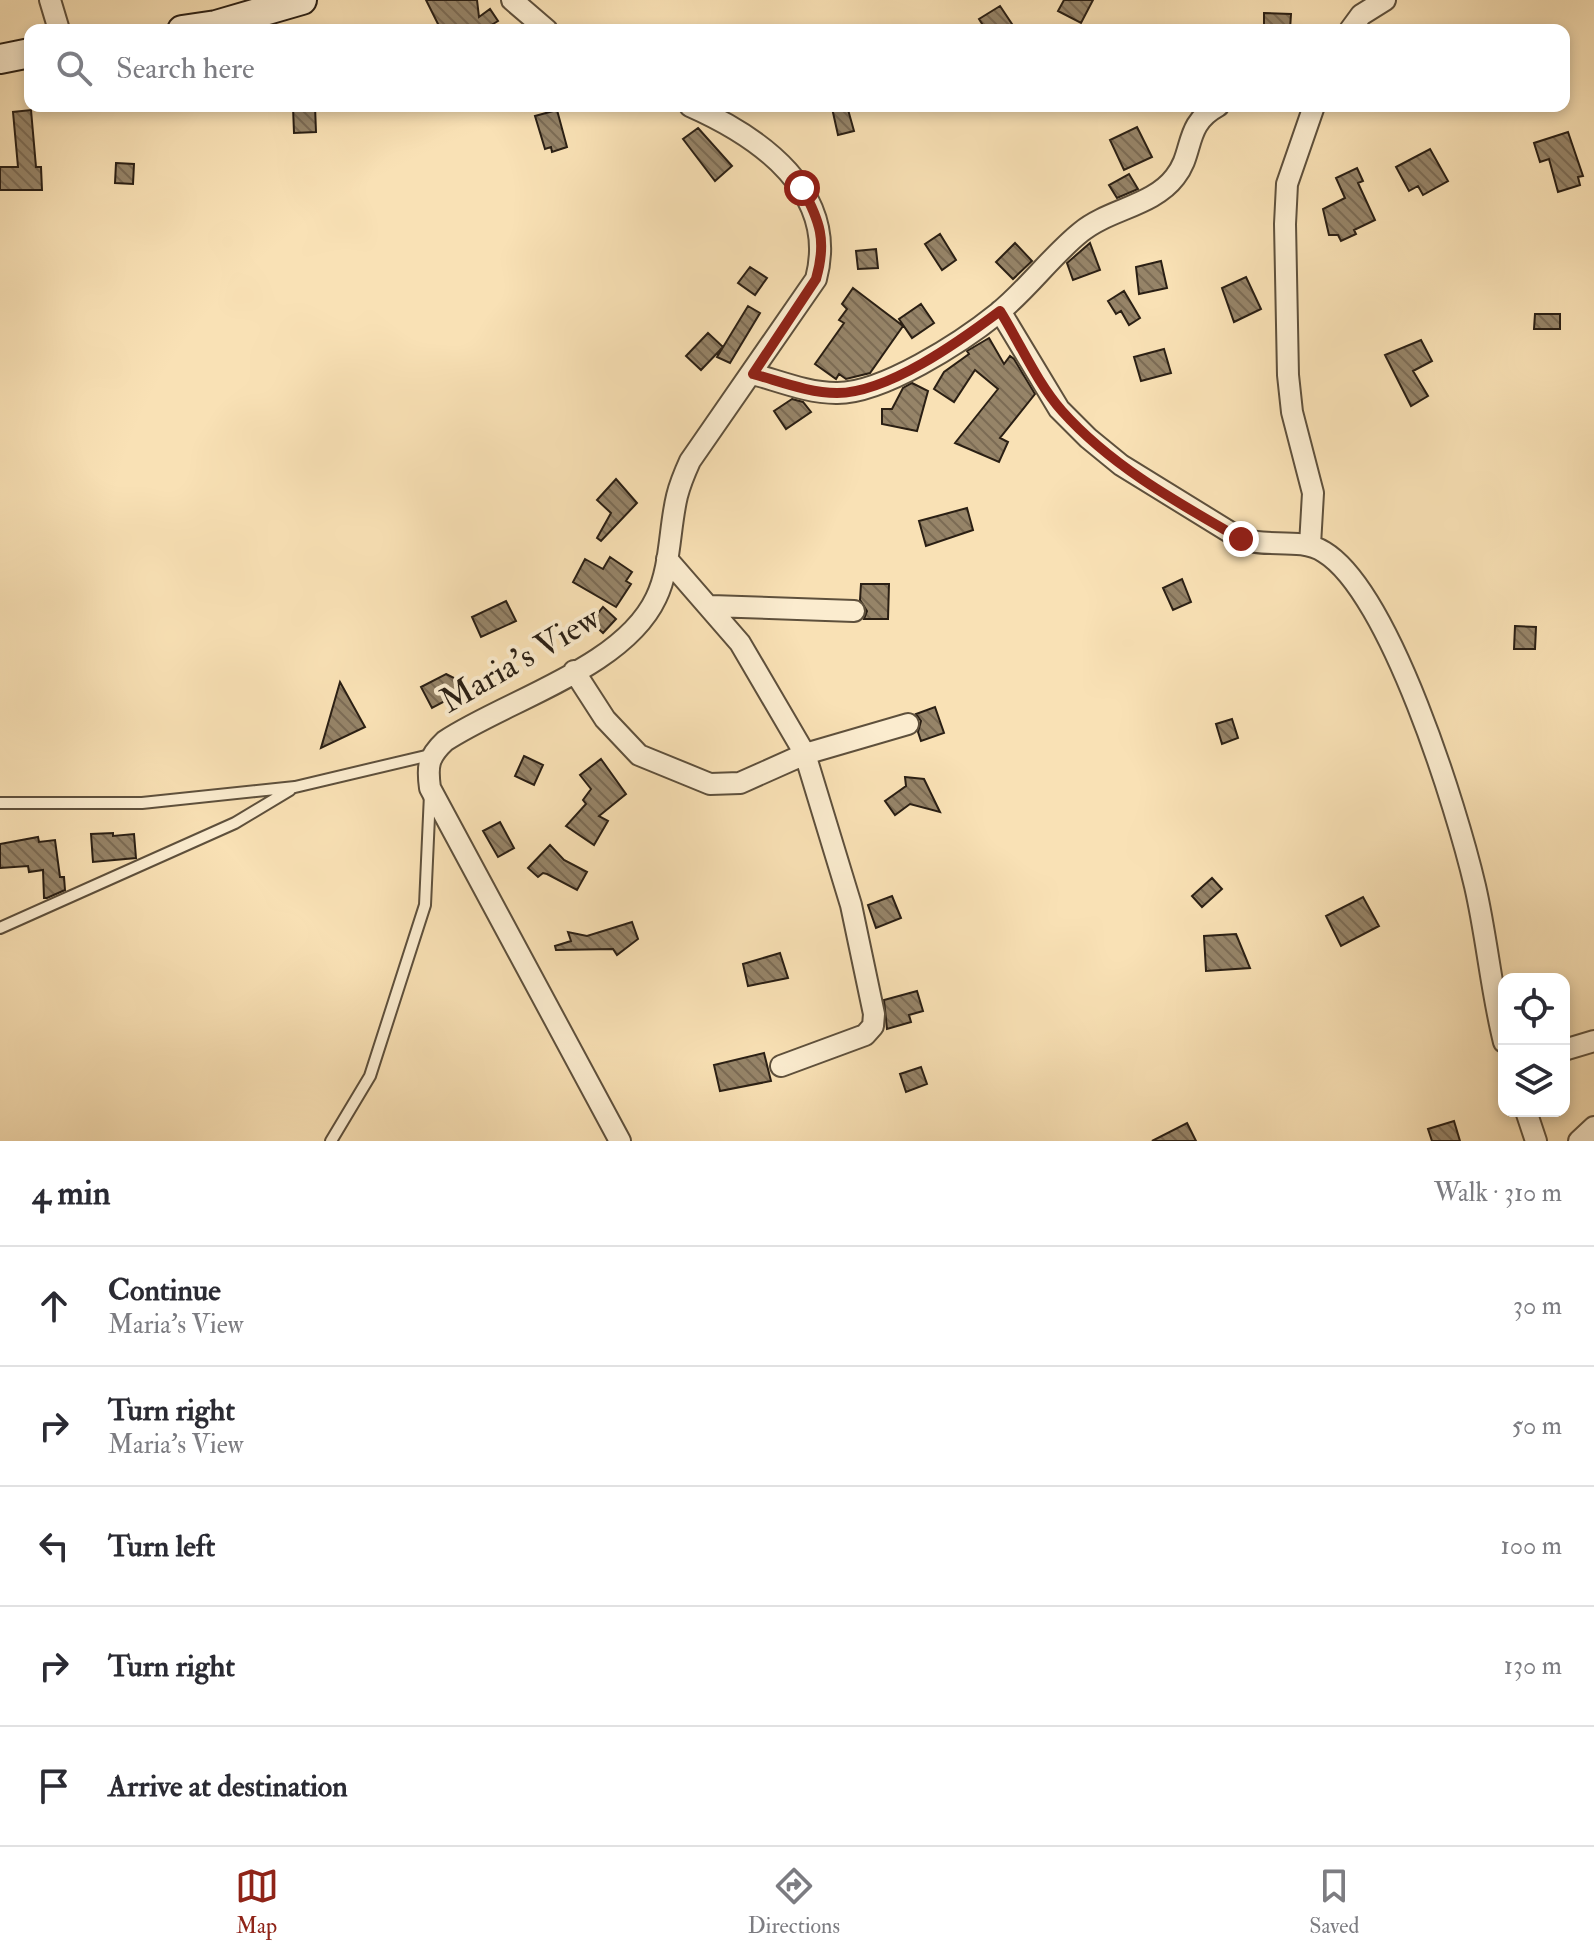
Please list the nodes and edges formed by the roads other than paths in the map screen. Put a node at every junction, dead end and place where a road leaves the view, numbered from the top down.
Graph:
1 (50, 0) edge
2 (302, 0) edge
3 (512, 0) edge
4 (1385, 0) edge
5 (273, 5) edge
6 (57, 24) edge
7 (219, 24) edge
8 (540, 24) edge
9 (1354, 24) edge
10 (24, 54) edge
11 (0, 59) edge
12 (701, 112) edge
13 (1210, 112) edge
14 (1312, 112) edge
15 (1000, 311) junction
16 (753, 374) junction
17 (1310, 545) junction
18 (667, 559) junction
19 (711, 606) junction
20 (854, 611) dead end
21 (574, 671) junction
22 (908, 724) dead end
23 (805, 754) junction
24 (430, 755) junction
25 (295, 787) junction
26 (430, 788) junction
27 (0, 803) edge
28 (0, 928) edge
29 (1498, 1016) edge
30 (1594, 1041) edge
31 (1570, 1048) edge
32 (781, 1066) dead end
33 (1528, 1117) edge
34 (1594, 1127) edge
35 (331, 1141) edge
36 (620, 1141) edge
37 (1536, 1141) edge
38 (1579, 1141) edge

1 - 6 street
2 - 5 main road
3 - 8 street
4 - 9 street
5 - 7 main road
10 - 11 main road
12 - 16 street, Maria's View
13 - 15 street
14 - 17 street
15 - 16 street
15 - 17 street
16 - 18 street, Maria's View
17 - 29 street
18 - 19 street
18 - 21 street, Maria's View
19 - 20 street
19 - 23 street
21 - 23 street
21 - 24 street, Maria's View
22 - 23 street
23 - 32 street
24 - 25 lane
24 - 26 street, Maria's View
25 - 27 lane
25 - 28 lane
26 - 35 lane
26 - 36 street, Maria's View
30 - 31 street
33 - 37 street
34 - 38 street

